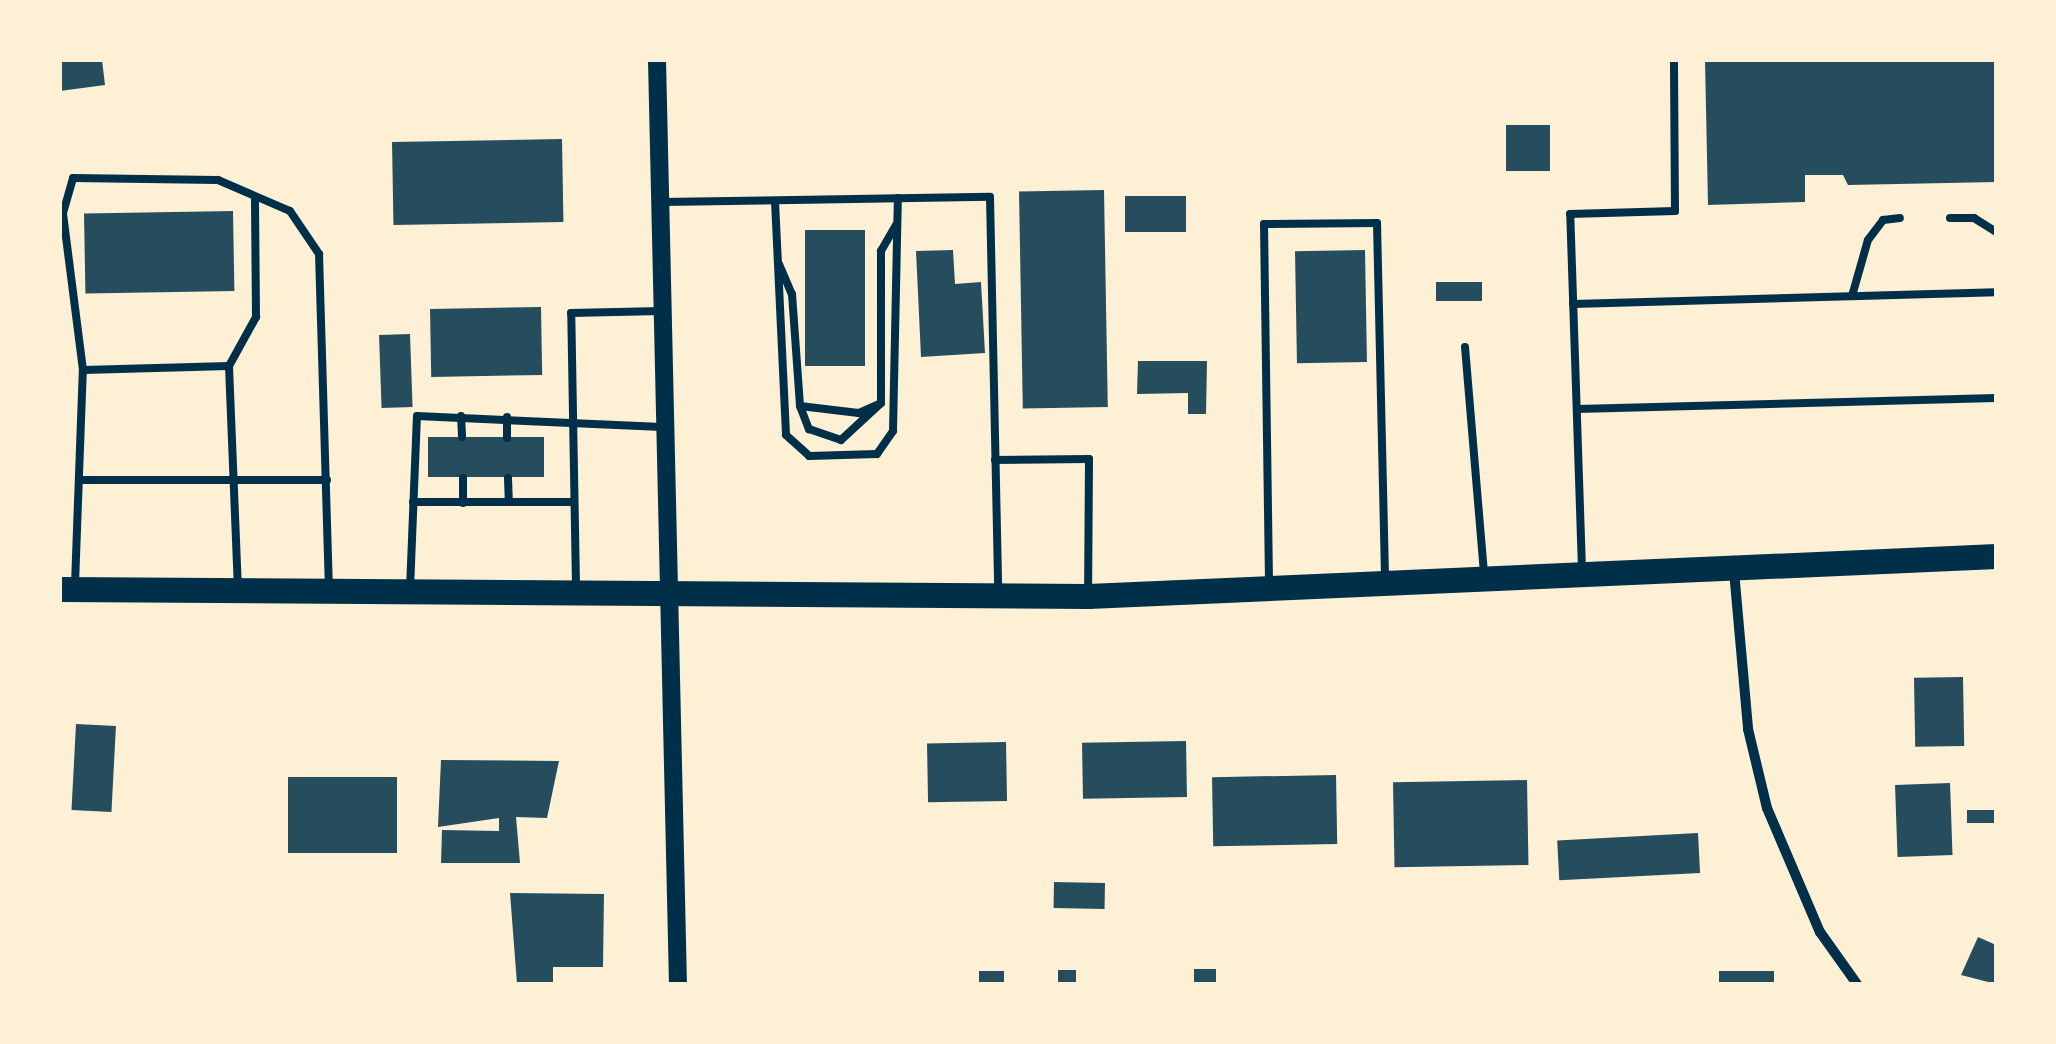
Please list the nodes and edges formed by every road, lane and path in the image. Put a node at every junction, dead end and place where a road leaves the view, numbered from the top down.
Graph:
1 (657, 60) edge
2 (1674, 60) edge
3 (898, 198) junction
4 (255, 200) junction
5 (775, 201) junction
6 (660, 202) junction
7 (1900, 218) dead end
8 (1950, 218) dead end
9 (898, 222) junction
10 (1996, 232) edge
11 (777, 260) junction
12 (1996, 292) edge
13 (1852, 296) junction
14 (1573, 304) junction
15 (661, 311) junction
16 (1466, 347) dead end
17 (229, 366) junction
18 (83, 370) junction
19 (1996, 398) edge
20 (882, 403) junction
21 (800, 406) junction
22 (1576, 409) junction
23 (461, 416) junction
24 (507, 417) junction
25 (574, 418) junction
26 (663, 427) junction
27 (462, 437) dead end
28 (506, 438) dead end
29 (995, 460) junction
30 (463, 478) dead end
31 (508, 478) dead end
32 (79, 480) junction
33 (234, 480) junction
34 (327, 480) junction
35 (413, 502) junction
36 (463, 502) junction
37 (509, 502) junction
38 (572, 502) junction
39 (1996, 556) edge
40 (1734, 571) junction
41 (1582, 578) junction
42 (1485, 583) junction
43 (1385, 588) junction
44 (68, 589) edge
45 (238, 591) junction
46 (329, 592) junction
47 (1269, 592) junction
48 (410, 594) junction
49 (577, 596) junction
50 (1088, 596) junction
51 (667, 597) junction
52 (998, 598) junction
53 (678, 984) edge
54 (1857, 984) edge

1 - 6 street
2 - 14 lane
3 - 5 lane
3 - 9 lane
3 - 29 lane
4 - 17 lane
4 - 18 lane
4 - 34 lane
5 - 6 lane
5 - 11 lane
6 - 15 street
7 - 13 lane
8 - 10 lane
9 - 11 lane
9 - 20 lane
11 - 21 lane
12 - 13 lane
13 - 14 lane
14 - 22 lane
15 - 25 lane
15 - 26 street
16 - 42 lane
17 - 18 lane
17 - 33 lane
18 - 32 lane
19 - 22 lane
20 - 21 lane
20 - 21 lane
22 - 41 lane
23 - 24 lane
23 - 27 lane
23 - 35 lane
24 - 25 lane
24 - 28 lane
25 - 26 lane
25 - 38 lane
26 - 51 street
29 - 50 lane
29 - 52 lane
30 - 36 lane
31 - 37 lane
32 - 33 lane
32 - 44 lane
33 - 34 lane
33 - 45 lane
34 - 46 lane
35 - 36 lane
35 - 48 lane
36 - 37 lane
37 - 38 lane
38 - 49 lane
39 - 40 main road
40 - 41 main road
40 - 54 street
41 - 42 main road
42 - 43 main road
43 - 47 main road
43 - 47 lane
44 - 45 main road
45 - 46 main road
46 - 48 main road
47 - 50 main road
48 - 49 main road
49 - 51 main road
50 - 52 main road
51 - 52 main road
51 - 53 street

